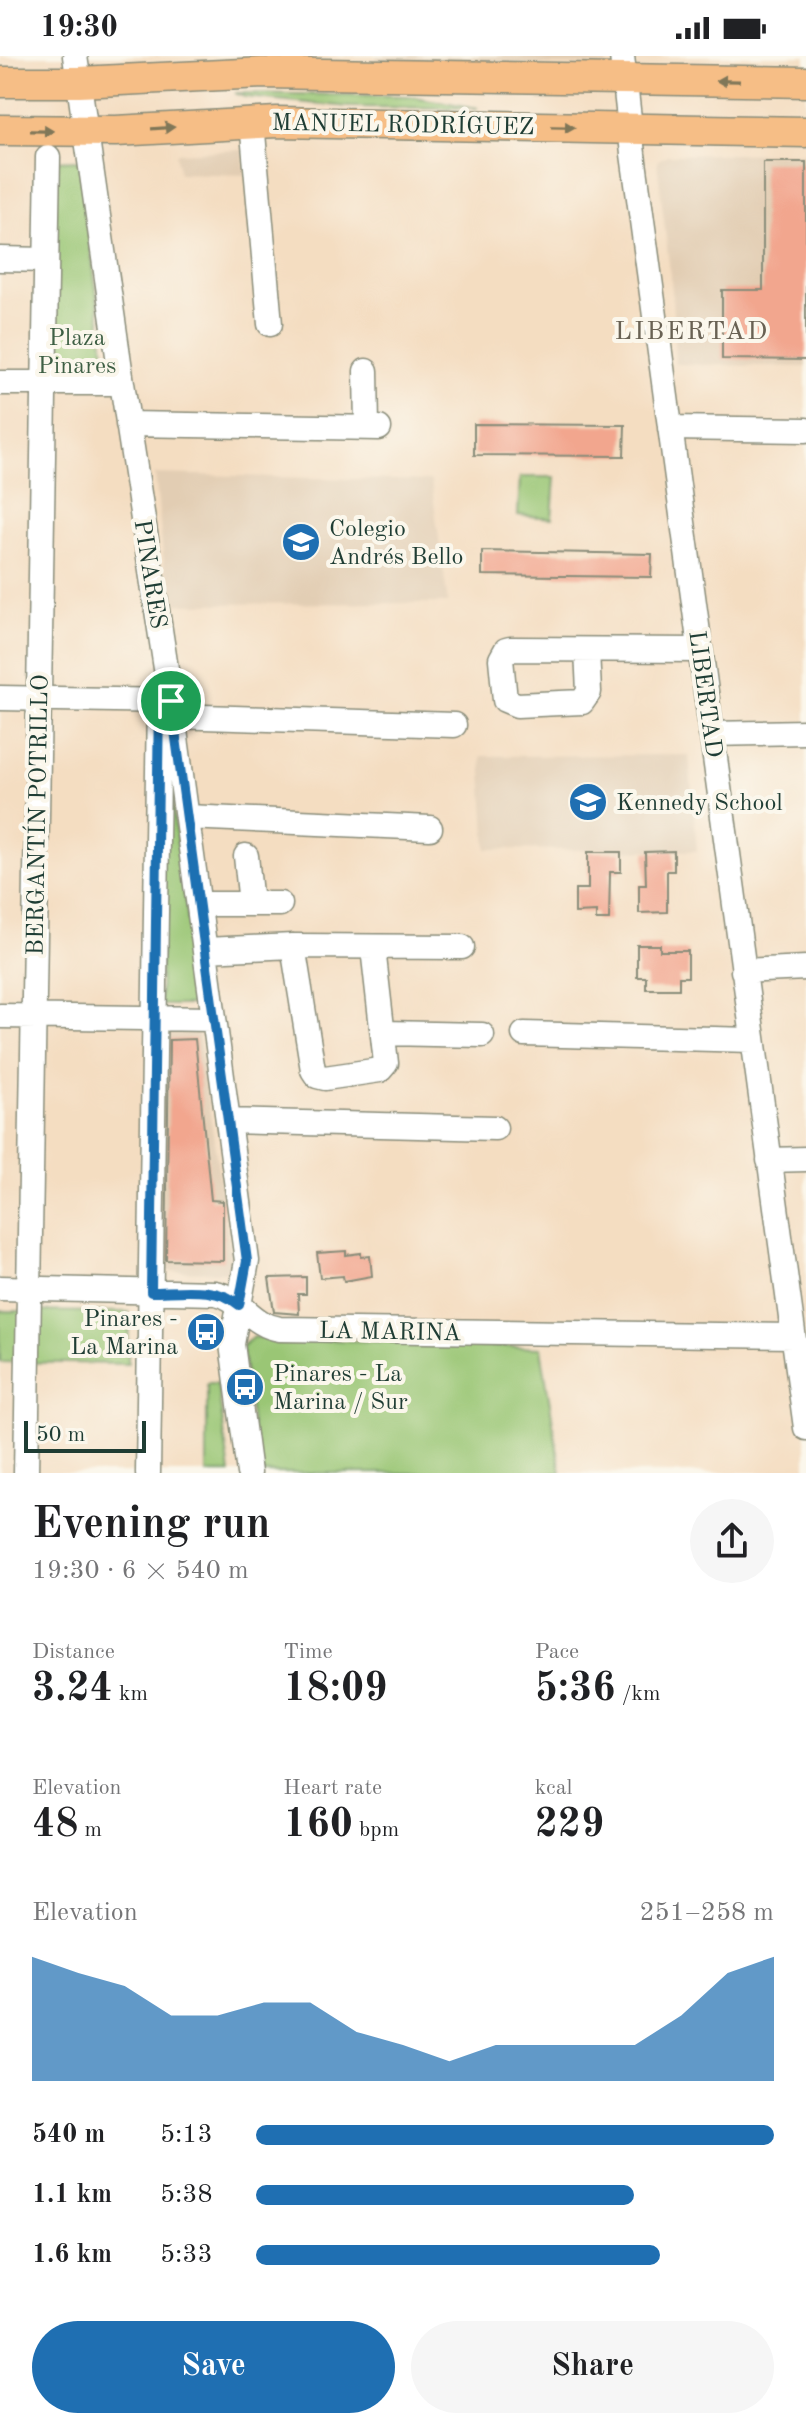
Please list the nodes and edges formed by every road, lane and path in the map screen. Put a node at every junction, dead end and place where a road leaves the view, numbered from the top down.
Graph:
1 (303, 65) edge
2 (623, 67) edge
3 (77, 69) edge
4 (0, 82) edge
5 (806, 82) edge
6 (252, 122) junction
7 (629, 127) junction
8 (0, 130) edge
9 (85, 132) junction
10 (806, 132) edge
11 (48, 157) dead end
12 (0, 259) edge
13 (46, 260) junction
14 (270, 324) dead end
15 (366, 371) dead end
16 (0, 383) edge
17 (122, 383) junction
18 (45, 384) junction
19 (128, 424) junction
20 (670, 428) junction
21 (806, 430) edge
22 (587, 650) dead end
23 (700, 650) junction
24 (0, 698) edge
25 (39, 699) junction
26 (168, 706) junction
27 (454, 725) dead end
28 (806, 732) edge
29 (711, 734) junction
30 (187, 817) junction
31 (430, 828) dead end
32 (246, 856) dead end
33 (199, 904) junction
34 (251, 904) junction
35 (280, 904) dead end
36 (293, 946) junction
37 (462, 947) dead end
38 (373, 948) junction
39 (205, 950) junction
40 (806, 968) edge
41 (743, 971) junction
42 (0, 1016) edge
43 (34, 1016) junction
44 (154, 1018) junction
45 (214, 1019) junction
46 (384, 1033) junction
47 (524, 1034) dead end
48 (482, 1035) dead end
49 (752, 1040) junction
50 (228, 1121) junction
51 (495, 1128) dead end
52 (806, 1159) edge
53 (769, 1160) junction
54 (0, 1288) edge
55 (29, 1289) junction
56 (151, 1292) junction
57 (239, 1305) junction
58 (793, 1336) junction
59 (802, 1365) edge
60 (806, 1428) edge
61 (26, 1473) edge
62 (148, 1473) edge
63 (249, 1473) edge

1 - 2 main road, MANUEL RODRÍGUEZ
1 - 3 main road, MANUEL RODRÍGUEZ
5 -> 2 main road, MANUEL RODRÍGUEZ
2 - 7 street, LIBERTAD
3 - 4 main road, MANUEL RODRÍGUEZ
3 - 9 street, PINARES
6 -> 7 main road, MANUEL RODRÍGUEZ
9 -> 6 main road, MANUEL RODRÍGUEZ
6 - 14 street
7 - 10 main road, MANUEL RODRÍGUEZ
7 - 20 street, LIBERTAD
8 -> 9 main road, MANUEL RODRÍGUEZ
9 - 17 street, PINARES
11 - 13 street, BERGANTÍN POTRILLO
12 - 13 street
13 - 18 street, BERGANTÍN POTRILLO
15 - 19 street
16 - 18 street
17 - 18 street
17 - 19 street, PINARES
18 - 25 street, BERGANTÍN POTRILLO
19 - 26 street, PINARES
20 - 21 street
20 - 23 street, LIBERTAD
22 - 23 street
23 - 29 street, LIBERTAD
24 - 25 street
25 - 26 street
25 - 43 street, BERGANTÍN POTRILLO
26 - 27 street
26 - 30 street, PINARES
26 - 44 street
28 - 29 street
29 - 41 street, LIBERTAD
30 - 31 street
30 - 33 street, PINARES
32 - 34 street
33 - 34 street
33 - 39 street, PINARES
34 - 35 street
36 - 38 street
36 - 39 street
36 - 46 street
37 - 38 street
38 - 46 street
39 - 45 street, PINARES
40 - 41 street
41 - 49 street, LIBERTAD
42 - 43 street
43 - 44 street
43 - 55 street, BERGANTÍN POTRILLO
44 - 45 street
44 - 56 street
45 - 50 street, PINARES
46 - 48 street
47 - 49 street
49 - 53 street, LIBERTAD
50 - 51 street
50 - 57 street, PINARES
52 - 53 street
53 - 58 street, LIBERTAD
54 - 55 street, LA MARINA
55 - 56 street, LA MARINA
55 - 61 street, BERGANTÍN POTRILLO
56 - 57 street, LA MARINA
56 - 62 street
57 - 58 street, LA MARINA
57 - 63 street, PINARES
58 - 59 street, LIBERTAD
59 - 60 street, LIBERTAD

